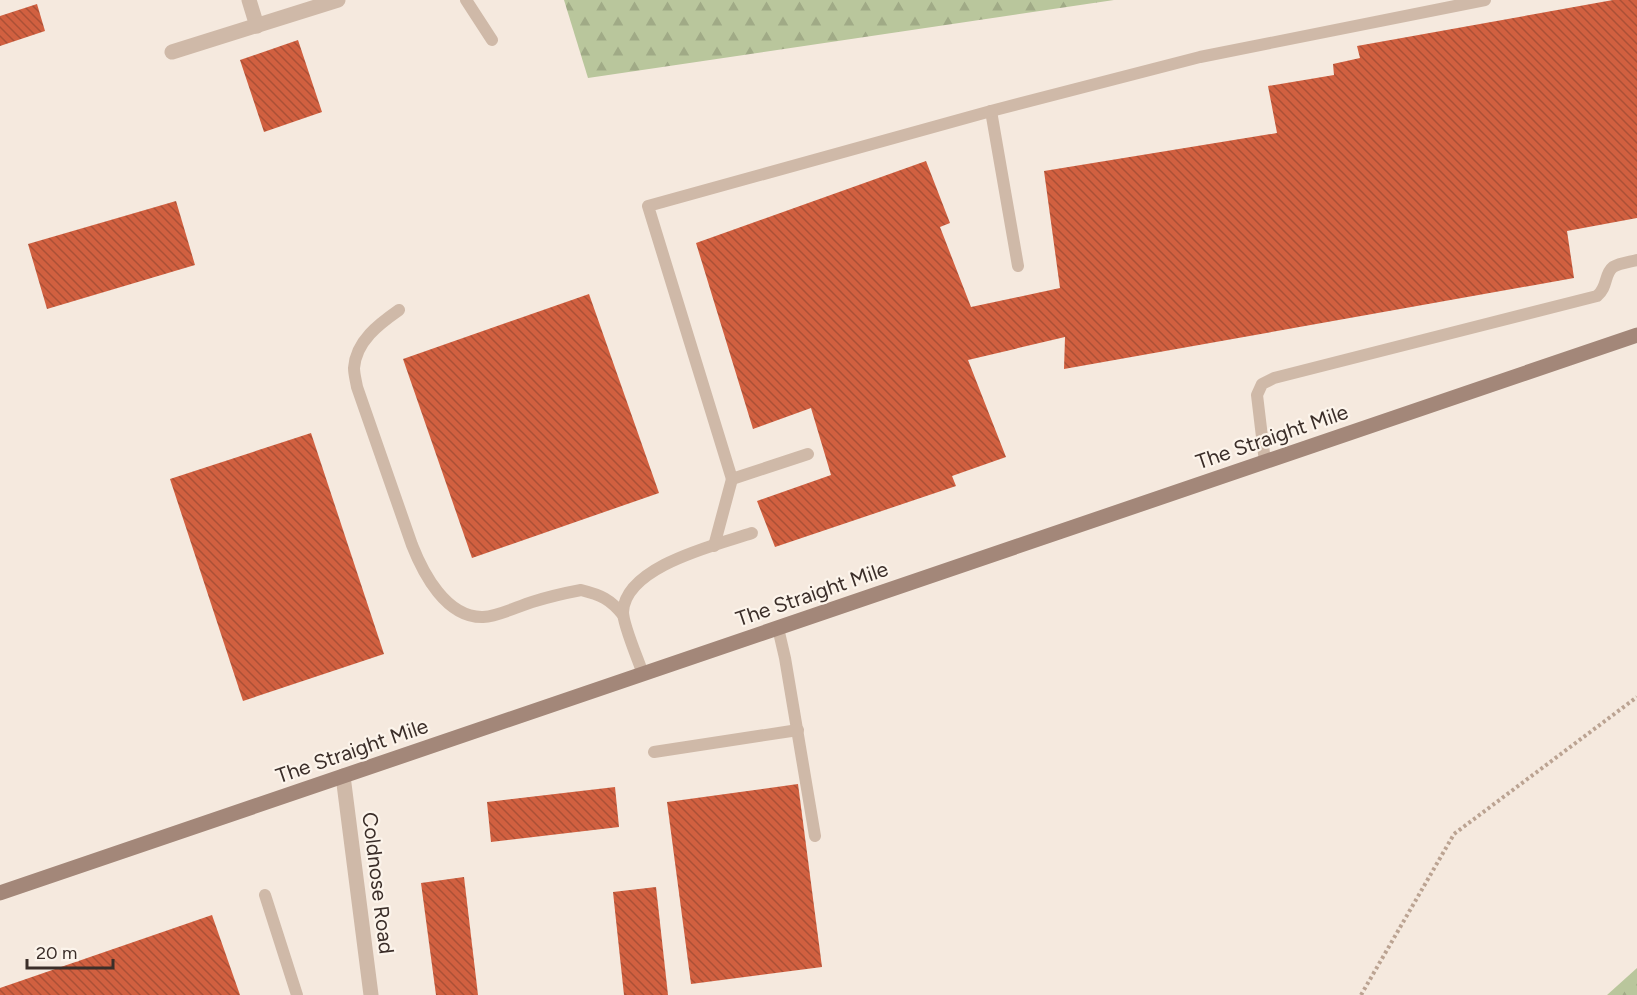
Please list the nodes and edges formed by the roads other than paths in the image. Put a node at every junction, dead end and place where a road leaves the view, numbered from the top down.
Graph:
1 (249, 0) edge
2 (339, 0) edge
3 (466, 0) edge
4 (1485, 0) edge
5 (257, 26) junction
6 (492, 40) dead end
7 (172, 52) dead end
8 (991, 111) junction
9 (1637, 260) edge
10 (1018, 266) dead end
11 (399, 310) dead end
12 (1637, 335) edge
13 (808, 454) dead end
14 (1265, 462) junction
15 (732, 479) junction
16 (752, 533) dead end
17 (714, 546) junction
18 (623, 615) junction
19 (778, 628) junction
20 (643, 674) junction
21 (798, 730) junction
22 (654, 752) dead end
23 (343, 776) junction
24 (815, 836) dead end
25 (0, 893) edge
26 (265, 894) dead end
27 (297, 995) edge
28 (371, 995) edge

1 - 5 street
2 - 5 street
3 - 6 lane
4 - 8 lane
5 - 7 street
8 - 10 lane
8 - 15 lane
9 - 14 lane
11 - 18 lane
12 - 14 main road, The Straight Mile
13 - 15 lane
14 - 19 main road, The Straight Mile
15 - 17 lane
16 - 17 lane
17 - 18 lane
18 - 20 lane
19 - 20 main road, The Straight Mile
19 - 21 lane
20 - 23 main road, The Straight Mile
21 - 22 lane
21 - 24 lane
23 - 25 main road, The Straight Mile
23 - 28 street, Coldnose Road
26 - 27 lane

